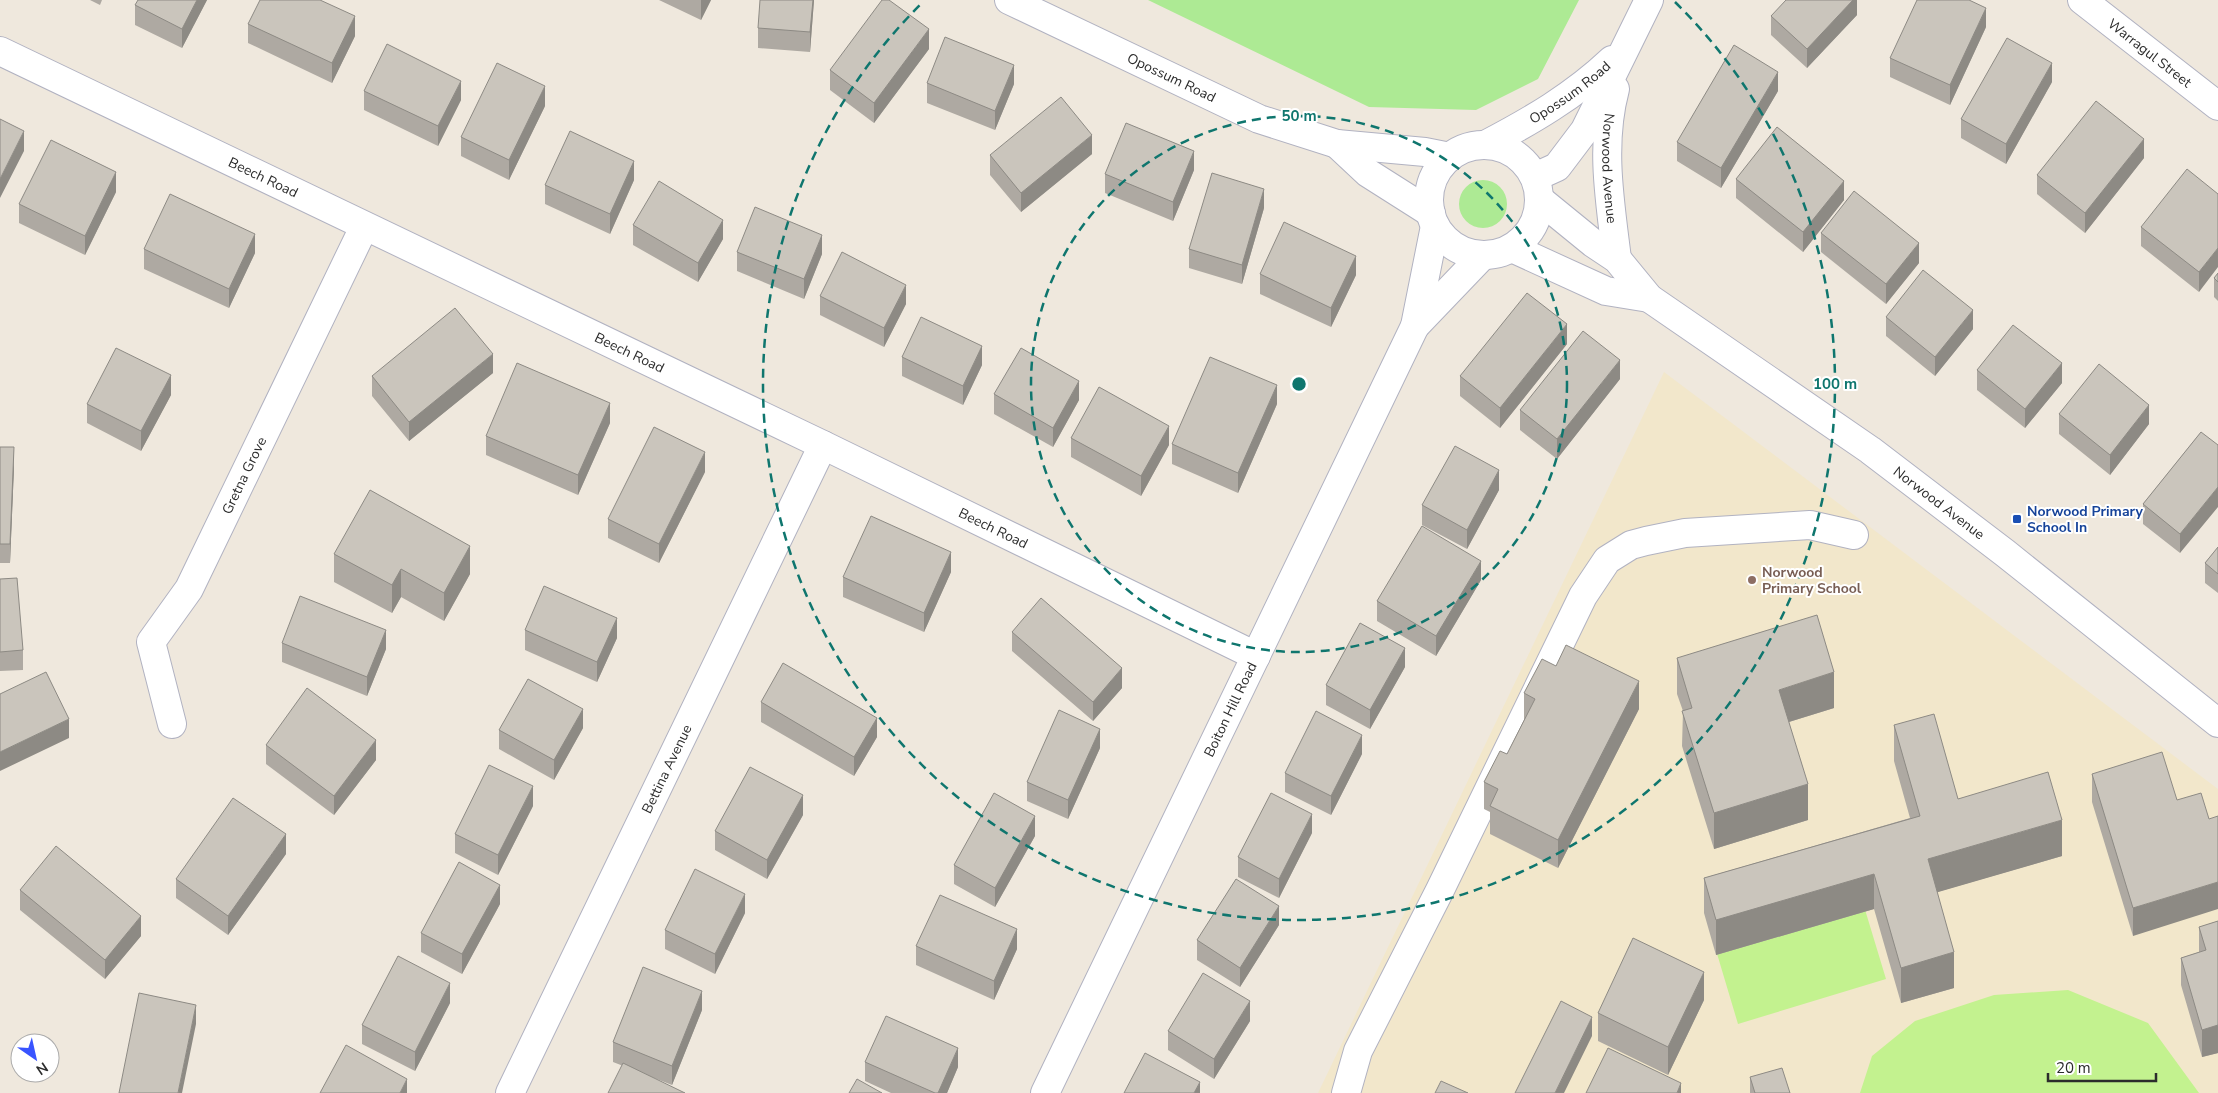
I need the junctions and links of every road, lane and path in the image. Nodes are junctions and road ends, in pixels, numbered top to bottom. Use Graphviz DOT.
graph roads {
  1 [pos="1009,0"];
  2 [pos="1649,0"];
  3 [pos="2082,0"];
  4 [pos="1625,49"];
  5 [pos="0,52"];
  6 [pos="2218,106"];
  7 [pos="1337,144"];
  8 [pos="1485,145"];
  9 [pos="1450,156"];
  10 [pos="1537,188"];
  11 [pos="1433,220"];
  12 [pos="364,227"];
  13 [pos="1512,248"];
  14 [pos="1483,255"];
  15 [pos="1617,259"];
  16 [pos="1649,298"];
  17 [pos="1415,326"];
  18 [pos="823,445"];
  19 [pos="1854,535"];
  20 [pos="1256,656"];
  21 [pos="2218,723"];
  22 [pos="172,724"];
  23 [pos="510,1093"];
  24 [pos="1045,1093"];
  25 [pos="1346,1093"];
  1 -- 7 [label="street, Opossum Road"];
  2 -- 4 [label="street, Opossum Road"];
  3 -- 6 [label="street, Warragul Street"];
  4 -- 8 [label="street, Opossum Road"];
  4 -- 10 [label="street, Opossum Road"];
  4 -- 15 [label="street, Norwood Avenue"];
  5 -- 12 [label="street, Beech Road"];
  7 -- 9 [label="street, Opossum Road"];
  7 -- 11 [label="street, Opossum Road"];
  8 -- 9 [label="street"];
  8 -- 10 [label="street"];
  9 -- 11 [label="street"];
  10 -- 13 [label="street"];
  10 -- 15 [label="street, Norwood Avenue"];
  11 -- 14 [label="street"];
  11 -- 17 [label="street, Boiton Hill Road"];
  12 -- 18 [label="street, Beech Road"];
  12 -- 22 [label="street, Gretna Grove"];
  13 -- 14 [label="street"];
  13 -- 16 [label="street, Norwood Avenue"];
  14 -- 17 [label="street, Boiton Hill Road"];
  15 -- 16 [label="street, Norwood Avenue"];
  16 -- 21 [label="street, Norwood Avenue"];
  17 -- 20 [label="street, Boiton Hill Road"];
  18 -- 20 [label="street, Beech Road"];
  18 -- 23 [label="street, Bettina Avenue"];
  19 -- 25 [label="street"];
  20 -- 24 [label="street, Boiton Hill Road"];
}
